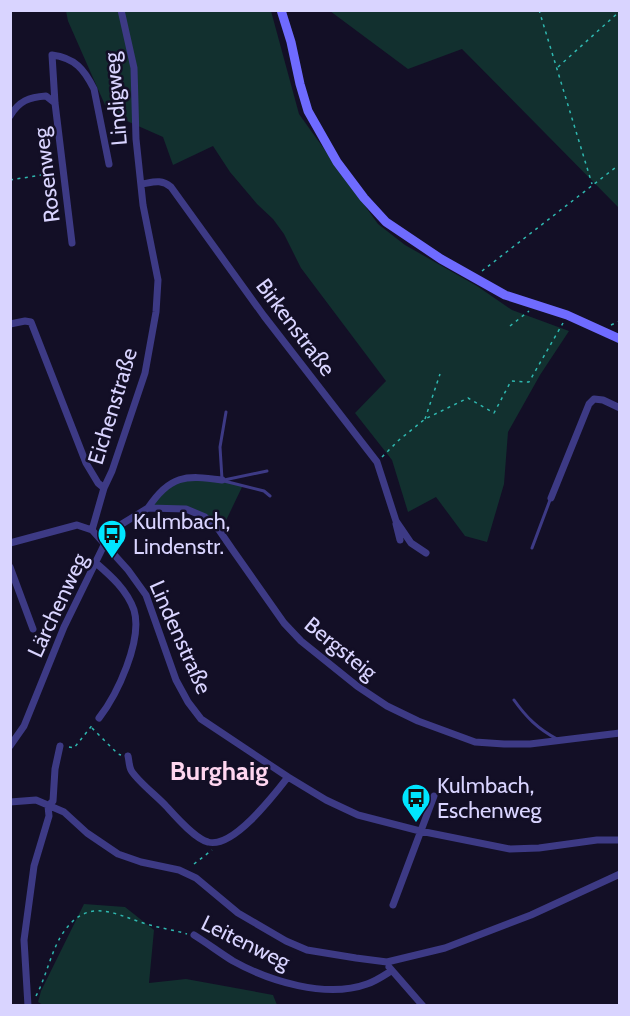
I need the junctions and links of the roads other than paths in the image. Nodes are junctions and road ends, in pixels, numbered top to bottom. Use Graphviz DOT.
graph roads {
  1 [pos="121,10"];
  2 [pos="281,10"];
  3 [pos="56,103"];
  4 [pos="10,116"];
  5 [pos="109,164"];
  6 [pos="142,184"];
  7 [pos="72,243"];
  8 [pos="10,324"];
  9 [pos="620,339"];
  10 [pos="620,408"];
  11 [pos="226,412"];
  12 [pos="267,471"];
  13 [pos="222,480"];
  14 [pos="104,488"];
  15 [pos="270,496"];
  16 [pos="551,498"];
  17 [pos="148,508"];
  18 [pos="396,521"];
  19 [pos="92,530"];
  20 [pos="400,540"];
  21 [pos="11,542"];
  22 [pos="105,543"];
  23 [pos="532,548"];
  24 [pos="426,553"];
  25 [pos="96,563"];
  26 [pos="10,567"];
  27 [pos="33,629"];
  28 [pos="514,700"];
  29 [pos="99,718"];
  30 [pos="620,733"];
  31 [pos="558,740"];
  32 [pos="10,746"];
  33 [pos="60,746"];
  34 [pos="128,756"];
  35 [pos="288,777"];
  36 [pos="434,796"];
  37 [pos="10,802"];
  38 [pos="48,806"];
  39 [pos="420,831"];
  40 [pos="620,840"];
  41 [pos="620,874"];
  42 [pos="393,904"];
  43 [pos="194,935"];
  44 [pos="387,962"];
  45 [pos="391,971"];
  46 [pos="28,1005"];
  47 [pos="423,1005"];
  1 -- 6 [label="street, Lindigweg"];
  2 -- 9 [label="street"];
  3 -- 4 [label="street, Rosenweg"];
  3 -- 5 [label="street, Rosenweg"];
  3 -- 7 [label="street, Rosenweg"];
  6 -- 14 [label="street, Eichenstraße"];
  6 -- 18 [label="street, Birkenstraße"];
  8 -- 14 [label="street"];
  10 -- 16 [label="street"];
  11 -- 13 [label="lane"];
  12 -- 13 [label="lane"];
  13 -- 15 [label="lane"];
  13 -- 17 [label="street"];
  14 -- 19 [label="street, Eichenstraße"];
  16 -- 23 [label="lane"];
  17 -- 22 [label="street"];
  17 -- 31 [label="street, Bergsteig"];
  18 -- 20 [label="street, Birkenstraße"];
  18 -- 24 [label="street, Birkenstraße"];
  19 -- 21 [label="street"];
  19 -- 22 [label="street, Lindenstraße"];
  22 -- 25 [label="street, Lärchenweg"];
  22 -- 35 [label="street, Lindenstraße"];
  25 -- 29 [label="street"];
  25 -- 32 [label="street, Lärchenweg"];
  26 -- 27 [label="street"];
  28 -- 31 [label="lane"];
  30 -- 31 [label="street, Bergsteig"];
  33 -- 38 [label="street"];
  34 -- 35 [label="street"];
  35 -- 39 [label="street, Lindenstraße"];
  36 -- 39 [label="street"];
  37 -- 38 [label="street"];
  38 -- 44 [label="street"];
  38 -- 46 [label="street"];
  39 -- 40 [label="street, Lindenstraße"];
  39 -- 42 [label="street"];
  41 -- 44 [label="street"];
  43 -- 45 [label="street, Leitenweg"];
  44 -- 45 [label="street"];
  45 -- 47 [label="street"];
}
